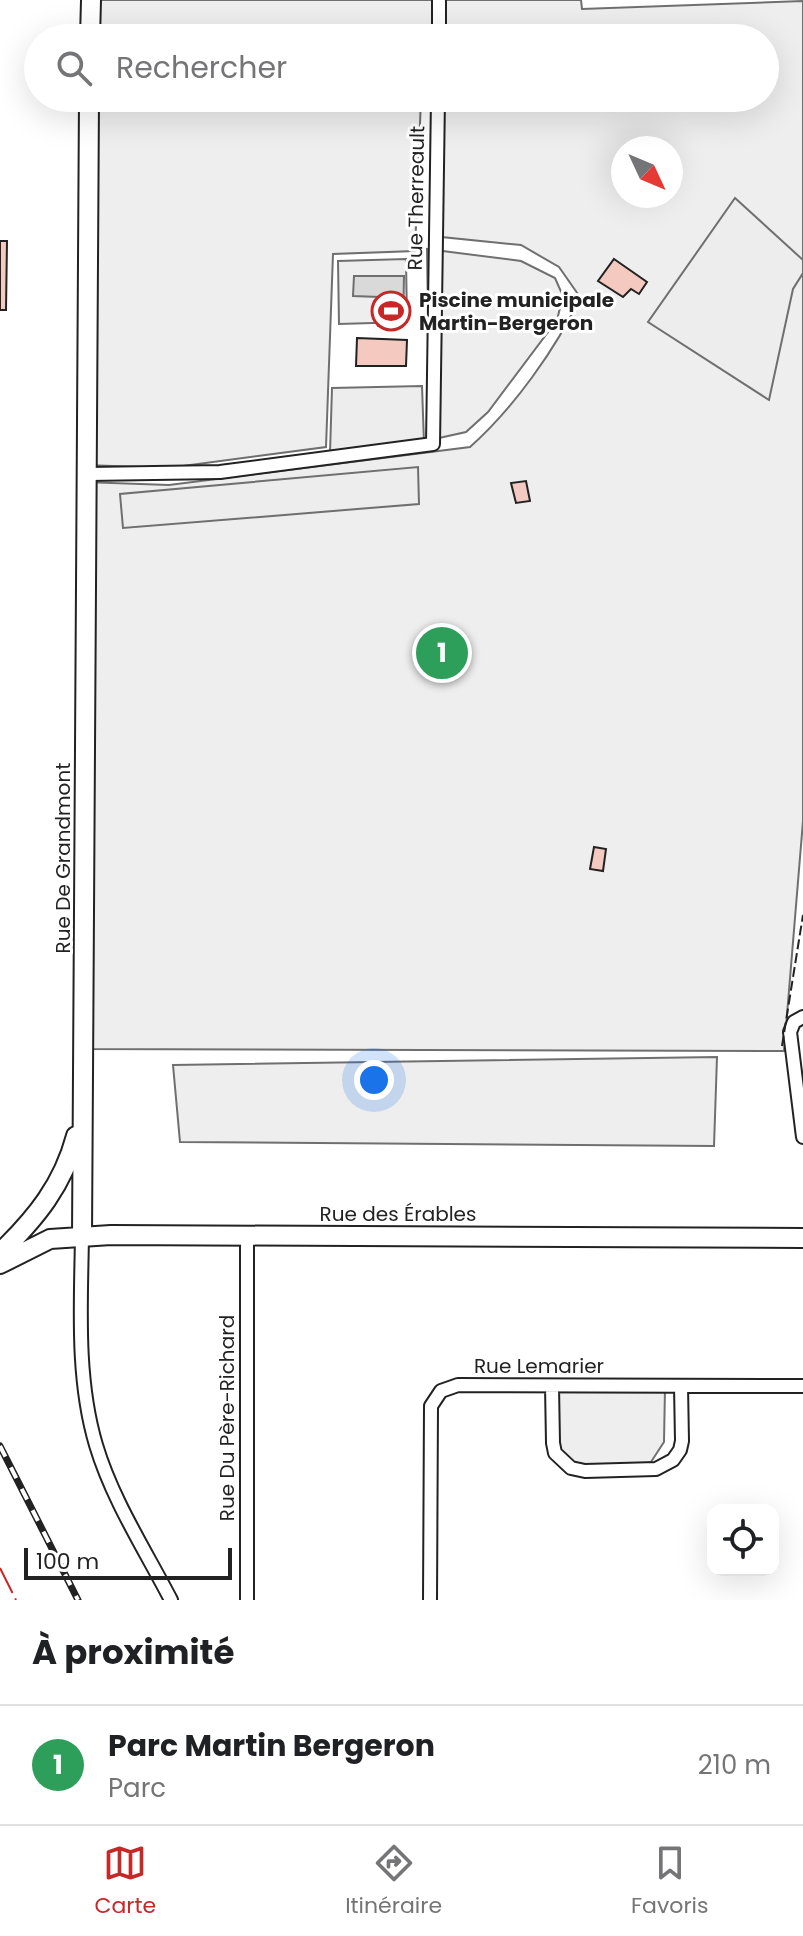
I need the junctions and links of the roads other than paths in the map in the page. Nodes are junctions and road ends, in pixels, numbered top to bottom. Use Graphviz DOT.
graph roads {
  1 [pos="91,0"];
  2 [pos="439,0"];
  3 [pos="90,24"];
  4 [pos="439,24"];
  5 [pos="89,112"];
  6 [pos="438,112"];
  7 [pos="88,474"];
  8 [pos="803,1017"];
  9 [pos="83,1110"];
  10 [pos="803,1137"];
  11 [pos="82,1236"];
  12 [pos="247,1236"];
  13 [pos="803,1238"];
  14 [pos="0,1253"];
  15 [pos="0,1264"];
  16 [pos="552,1386"];
  17 [pos="681,1386"];
  18 [pos="803,1386"];
  19 [pos="171,1600"];
  20 [pos="247,1600"];
  21 [pos="430,1600"];
  1 -- 3 [label="street"];
  2 -- 4 [label="street"];
  5 -- 7 [label="street, Rue De Grandmont"];
  6 -- 7 [label="street, Rue Therreault"];
  7 -- 9 [label="street, Rue De Grandmont"];
  8 -- 10 [label="street"];
  9 -- 11 [label="street, Rue De Grandmont"];
  9 -- 14 [label="street"];
  11 -- 12 [label="street, Rue des Érables"];
  11 -- 15 [label="street, Rue des Érables"];
  11 -- 19 [label="street, Rue De Grandmont"];
  12 -- 13 [label="street, Rue des Érables"];
  12 -- 20 [label="street, Rue Du Père-Richard"];
  16 -- 17 [label="street, Rue Lemarier"];
  16 -- 17 [label="street"];
  16 -- 21 [label="street, Rue Lemarier"];
  17 -- 18 [label="street, Rue Lemarier"];
}
